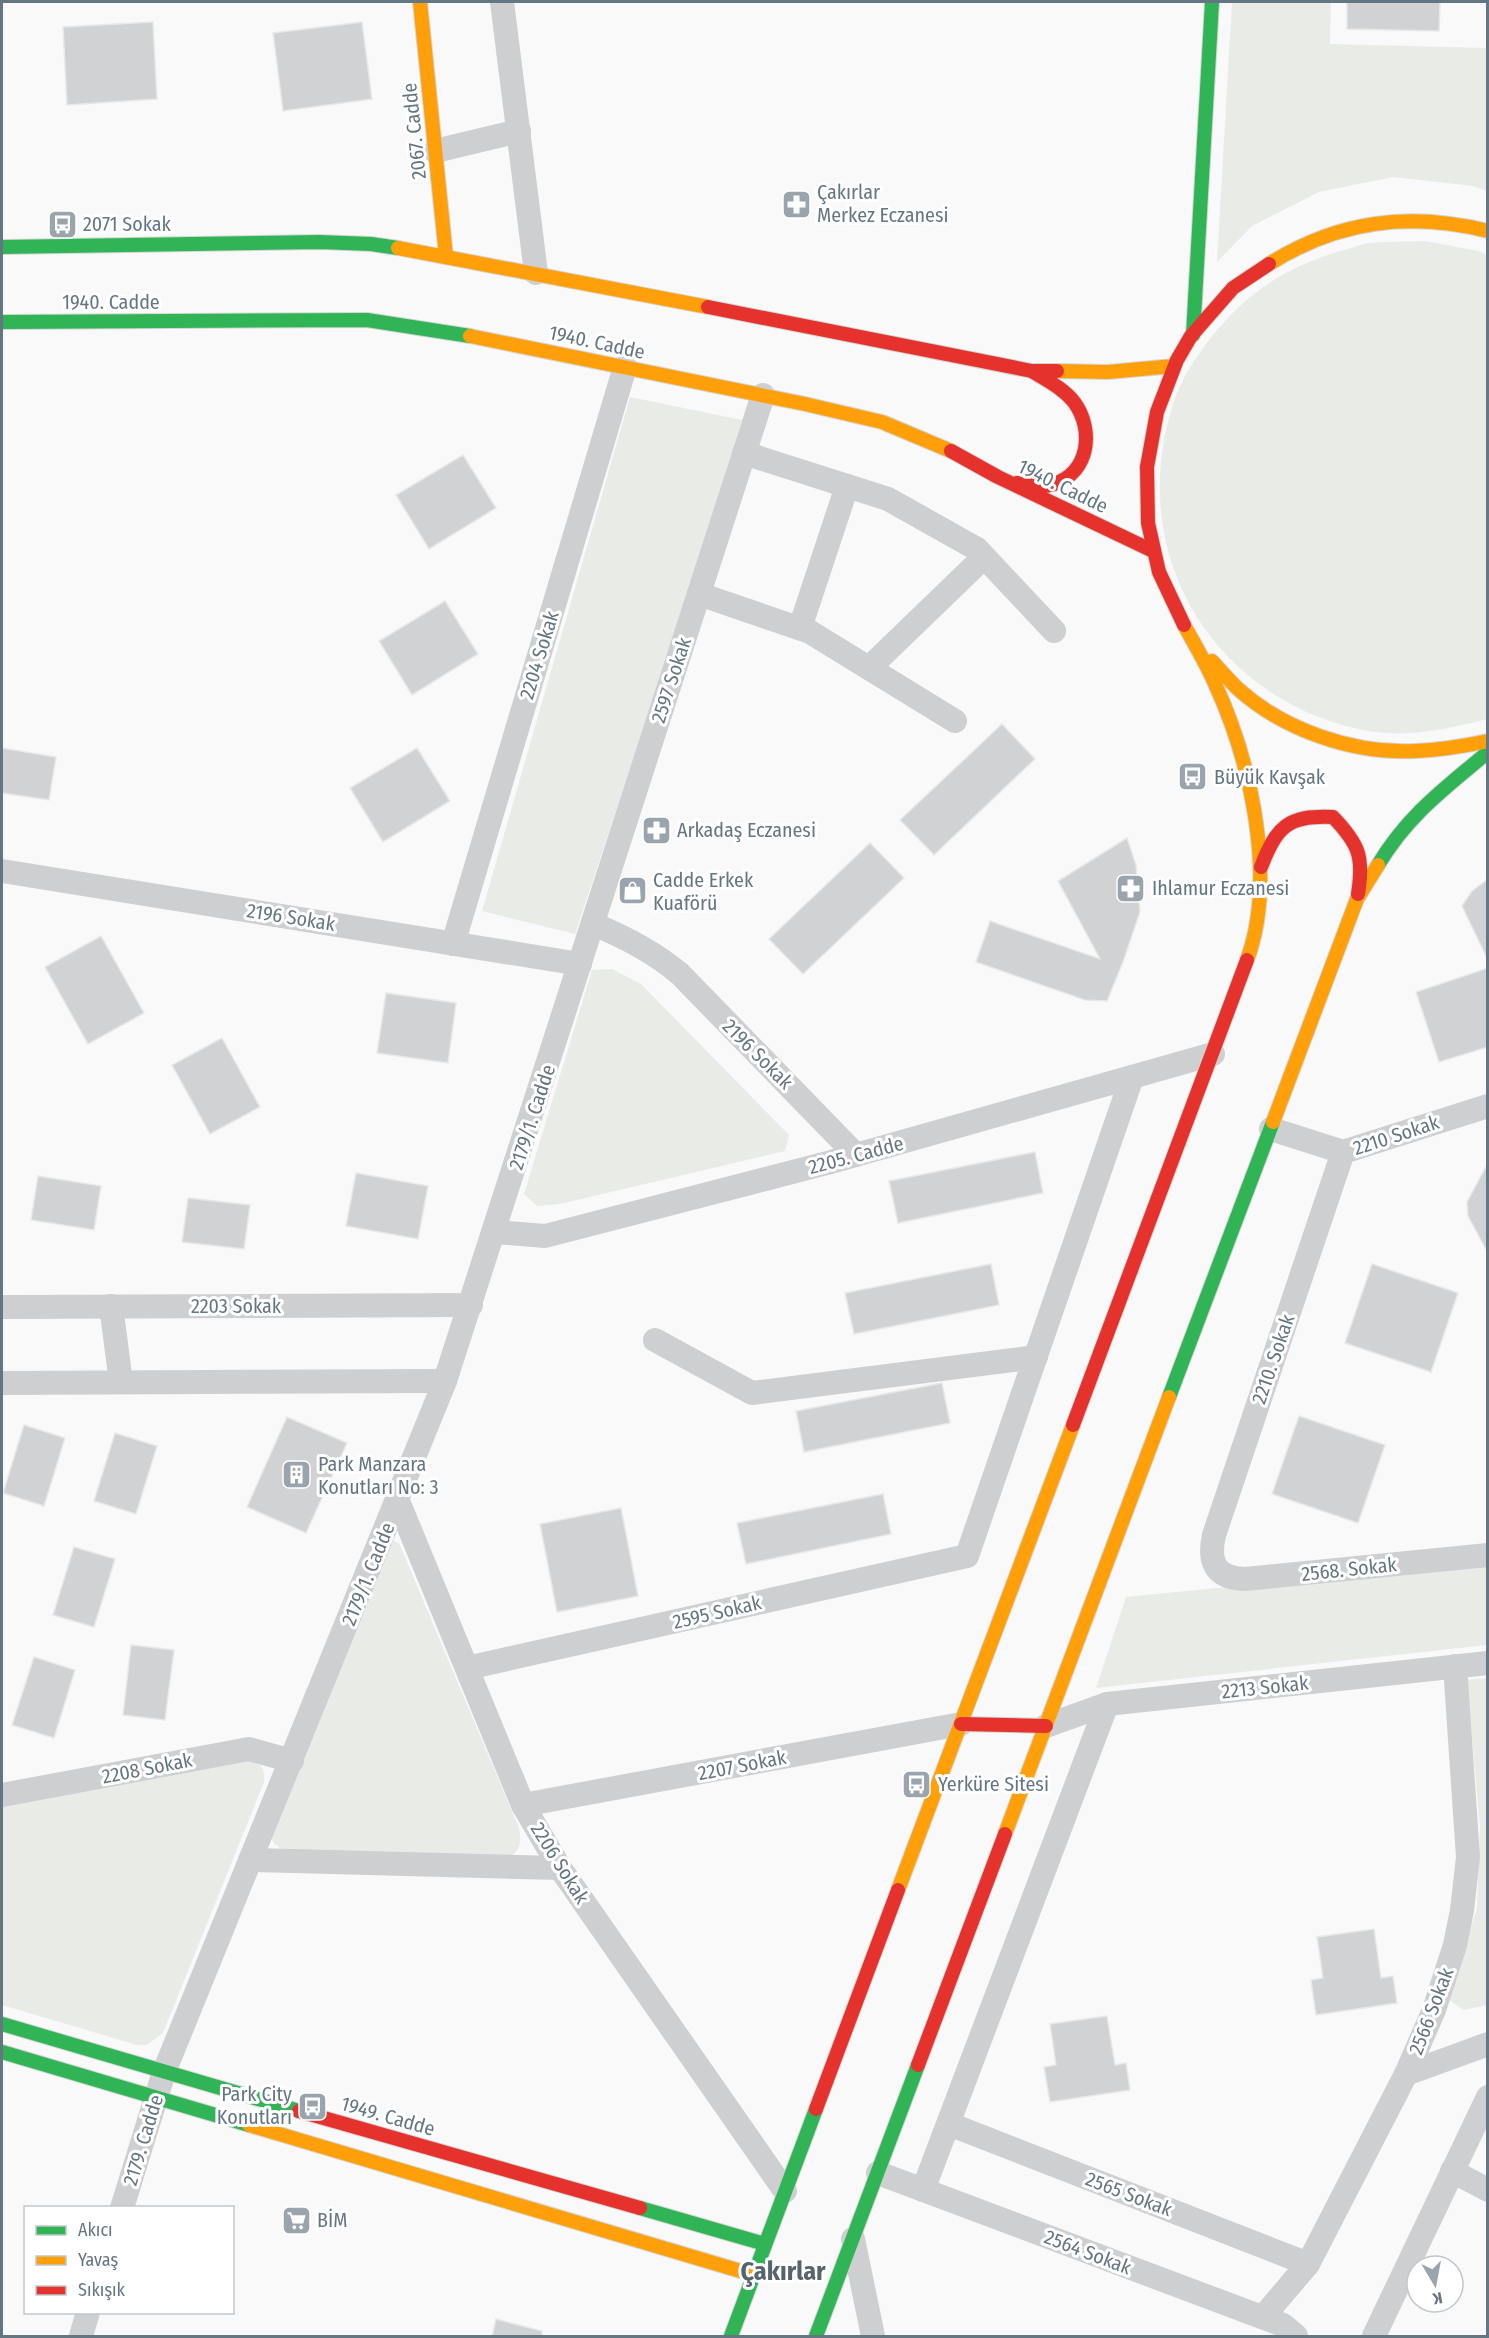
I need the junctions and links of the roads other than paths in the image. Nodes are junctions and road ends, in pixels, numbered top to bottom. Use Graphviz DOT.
graph roads {
  1 [pos="420,2"];
  2 [pos="502,2"];
  3 [pos="1212,2"];
  4 [pos="519,131"];
  5 [pos="435,151"];
  6 [pos="1488,231"];
  7 [pos="2,247"];
  8 [pos="446,256"];
  9 [pos="537,273"];
  10 [pos="2,322"];
  11 [pos="1192,334"];
  12 [pos="1173,366"];
  13 [pos="625,368"];
  14 [pos="1032,371"];
  15 [pos="763,395"];
  16 [pos="744,453"];
  17 [pos="998,477"];
  18 [pos="847,486"];
  19 [pos="1154,551"];
  20 [pos="984,557"];
  21 [pos="699,594"];
  22 [pos="800,628"];
  23 [pos="1054,631"];
  24 [pos="1192,636"];
  25 [pos="870,668"];
  26 [pos="955,722"];
  27 [pos="1488,741"];
  28 [pos="1488,753"];
  29 [pos="1262,867"];
  30 [pos="2,871"];
  31 [pos="1357,899"];
  32 [pos="593,924"];
  33 [pos="453,944"];
  34 [pos="580,964"];
  35 [pos="1214,1054"];
  36 [pos="1132,1077"];
  37 [pos="1488,1106"];
  38 [pos="1271,1129"];
  39 [pos="1343,1152"];
  40 [pos="856,1155"];
  41 [pos="495,1232"];
  42 [pos="471,1305"];
  43 [pos="2,1306"];
  44 [pos="111,1306"];
  45 [pos="655,1340"];
  46 [pos="1036,1357"];
  47 [pos="445,1381"];
  48 [pos="121,1382"];
  49 [pos="2,1383"];
  50 [pos="398,1501"];
  51 [pos="1488,1554"];
  52 [pos="1215,1567"];
  53 [pos="1488,1663"];
  54 [pos="1455,1666"];
  55 [pos="467,1668"];
  56 [pos="1107,1704"];
  57 [pos="961,1724"];
  58 [pos="1046,1726"];
  59 [pos="292,1761"];
  60 [pos="2,1795"];
  61 [pos="524,1805"];
  62 [pos="250,1860"];
  63 [pos="560,1868"];
  64 [pos="2,2024"];
  65 [pos="1488,2044"];
  66 [pos="2,2052"];
  67 [pos="164,2072"];
  68 [pos="1406,2074"];
  69 [pos="156,2097"];
  70 [pos="1488,2097"];
  71 [pos="949,2124"];
  72 [pos="1452,2171"];
  73 [pos="878,2173"];
  74 [pos="923,2190"];
  75 [pos="1488,2190"];
  76 [pos="785,2191"];
  77 [pos="123,2206"];
  78 [pos="853,2239"];
  79 [pos="765,2244"];
  80 [pos="1308,2264"];
  81 [pos="754,2275"];
  82 [pos="88,2314"];
  83 [pos="1263,2317"];
  84 [pos="81,2337"];
  85 [pos="730,2337"];
  86 [pos="816,2337"];
  87 [pos="873,2337"];
  88 [pos="1296,2337"];
  89 [pos="1374,2337"];
  1 -- 5 [label="main road, 2067. Cadde"];
  2 -- 4 [label="street"];
  3 -- 11 [label="main road"];
  4 -- 5 [label="street"];
  4 -- 9 [label="street"];
  5 -- 8 [label="main road, 2067. Cadde"];
  6 -- 11 [label="main road"];
  7 -- 8 [label="main road"];
  8 -- 9 [label="main road"];
  9 -- 14 [label="main road"];
  10 -- 13 [label="main road, 1940. Cadde"];
  11 -- 12 [label="main road"];
  12 -- 14 [label="main road"];
  12 -- 19 [label="main road"];
  13 -- 15 [label="main road, 1940. Cadde"];
  13 -- 33 [label="street, 2204 Sokak"];
  14 -- 17 [label="main road"];
  15 -- 16 [label="street, 2597 Sokak"];
  15 -- 17 [label="main road, 1940. Cadde"];
  16 -- 18 [label="street"];
  16 -- 21 [label="street, 2597 Sokak"];
  17 -- 19 [label="main road, 1940. Cadde"];
  18 -- 20 [label="street"];
  18 -- 22 [label="street"];
  19 -- 24 [label="main road"];
  20 -- 23 [label="street"];
  20 -- 25 [label="street"];
  21 -- 22 [label="street"];
  21 -- 32 [label="street, 2597 Sokak"];
  22 -- 25 [label="street"];
  24 -- 27 [label="main road"];
  24 -- 29 [label="main road"];
  25 -- 26 [label="street"];
  28 -- 31 [label="main road"];
  29 -- 31 [label="main road"];
  29 -- 35 [label="main road"];
  30 -- 33 [label="street, 2196 Sokak"];
  31 -- 38 [label="main road"];
  32 -- 34 [label="street, 2597 Sokak"];
  32 -- 40 [label="street, 2196 Sokak"];
  33 -- 34 [label="street, 2196 Sokak"];
  34 -- 41 [label="street, 2179/1. Cadde"];
  35 -- 36 [label="street, 2205. Cadde"];
  35 -- 57 [label="main road"];
  36 -- 40 [label="street, 2205. Cadde"];
  36 -- 46 [label="street"];
  37 -- 39 [label="street, 2210 Sokak"];
  38 -- 39 [label="street, 2210 Sokak"];
  38 -- 58 [label="main road"];
  39 -- 52 [label="street, 2210. Sokak"];
  40 -- 41 [label="street, 2205. Cadde"];
  41 -- 42 [label="street, 2179/1. Cadde"];
  42 -- 44 [label="street, 2203 Sokak"];
  42 -- 47 [label="street, 2179/1. Cadde"];
  43 -- 44 [label="street, 2203 Sokak"];
  44 -- 48 [label="street"];
  45 -- 46 [label="street"];
  46 -- 55 [label="street, 2595 Sokak"];
  47 -- 48 [label="street"];
  47 -- 50 [label="street, 2179/1. Cadde"];
  48 -- 49 [label="street"];
  50 -- 55 [label="street, 2206 Sokak"];
  50 -- 59 [label="street, 2179/1. Cadde"];
  51 -- 52 [label="street, 2568. Sokak"];
  53 -- 54 [label="street, 2213 Sokak"];
  54 -- 56 [label="street, 2213 Sokak"];
  54 -- 68 [label="street, 2566 Sokak"];
  55 -- 61 [label="street, 2206 Sokak"];
  56 -- 58 [label="street, 2213 Sokak"];
  56 -- 71 [label="street"];
  57 -- 58 [label="main road"];
  57 -- 61 [label="street, 2207 Sokak"];
  57 -- 76 [label="main road"];
  58 -- 73 [label="main road"];
  59 -- 60 [label="street, 2208 Sokak"];
  59 -- 62 [label="street, 2179/1. Cadde"];
  61 -- 63 [label="street, 2206 Sokak"];
  62 -- 63 [label="street"];
  62 -- 67 [label="street, 2179/1. Cadde"];
  63 -- 76 [label="street, 2206 Sokak"];
  64 -- 67 [label="main road, 1949. Cadde"];
  65 -- 68 [label="street"];
  66 -- 69 [label="main road"];
  67 -- 69 [label="street, 2179. Cadde"];
  67 -- 79 [label="main road, 1949. Cadde"];
  68 -- 80 [label="street, 2566 Sokak"];
  69 -- 77 [label="street, 2179. Cadde"];
  69 -- 81 [label="main road"];
  70 -- 72 [label="street"];
  71 -- 74 [label="street"];
  71 -- 80 [label="street, 2565 Sokak"];
  72 -- 75 [label="street"];
  72 -- 89 [label="street"];
  73 -- 74 [label="street, 2564 Sokak"];
  73 -- 78 [label="main road"];
  74 -- 83 [label="street, 2564 Sokak"];
  76 -- 79 [label="main road"];
  78 -- 86 [label="main road"];
  78 -- 87 [label="street"];
  79 -- 81 [label="main road"];
  80 -- 83 [label="street, 2566 Sokak"];
  81 -- 85 [label="main road"];
  82 -- 84 [label="street"];
  83 -- 88 [label="street, 2564 Sokak"];
}
